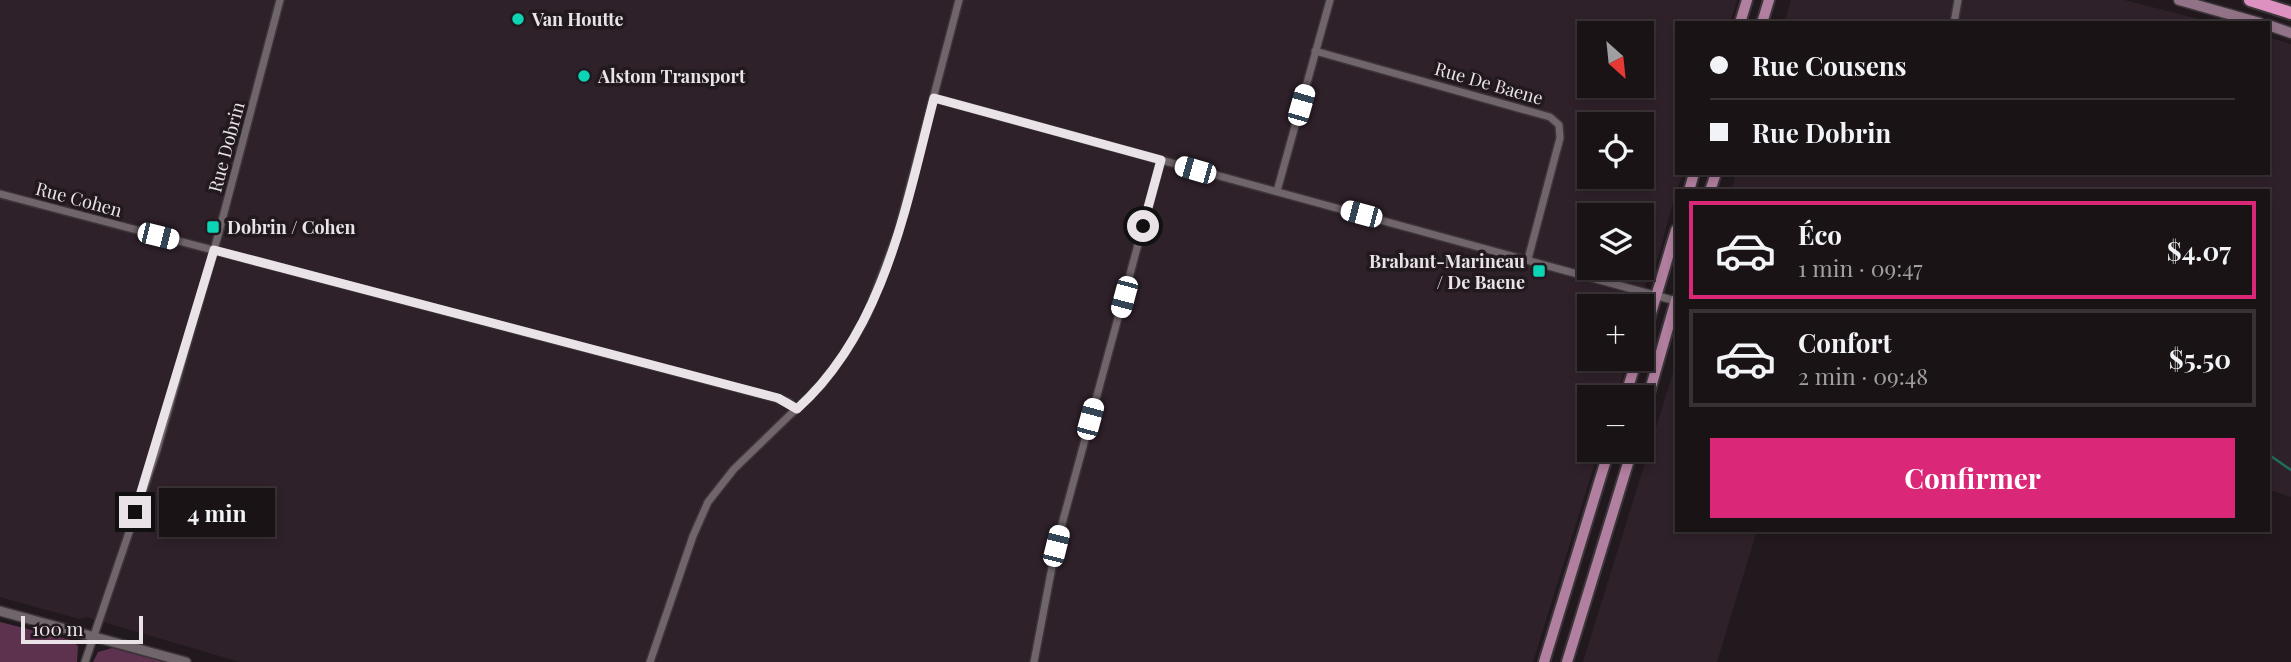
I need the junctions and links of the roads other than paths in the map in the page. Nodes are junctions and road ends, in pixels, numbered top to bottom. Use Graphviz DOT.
graph roads {
  1 [pos="280,0"];
  2 [pos="959,0"];
  3 [pos="1330,0"];
  4 [pos="1747,0"];
  5 [pos="1769,0"];
  6 [pos="1960,0"];
  7 [pos="2179,0"];
  8 [pos="2250,0"];
  9 [pos="2291,13"];
  10 [pos="1955,20"];
  11 [pos="1741,21"];
  12 [pos="1763,21"];
  13 [pos="2253,21"];
  14 [pos="2270,26"];
  15 [pos="2291,33"];
  16 [pos="1315,51"];
  17 [pos="934,98"];
  18 [pos="1161,160"];
  19 [pos="1277,191"];
  20 [pos="0,194"];
  21 [pos="1675,233"];
  22 [pos="214,250"];
  23 [pos="1528,259"];
  24 [pos="1657,295"];
  25 [pos="1675,301"];
  26 [pos="1675,304"];
  27 [pos="1654,305"];
  28 [pos="1652,385"];
  29 [pos="797,409"];
  30 [pos="1605,462"];
  31 [pos="1628,462"];
  32 [pos="0,611"];
  33 [pos="92,637"];
  34 [pos="85,662"];
  35 [pos="186,662"];
  36 [pos="650,662"];
  37 [pos="1034,662"];
  38 [pos="1544,662"];
  39 [pos="1567,662"];
  1 -- 22 [label="street, Rue Dobrin"];
  2 -- 17 [label="street"];
  3 -- 16 [label="street"];
  4 -- 11 [label="main road"];
  5 -- 12 [label="main road"];
  6 -- 10 [label="street"];
  7 -- 13 [label="main road"];
  8 -- 9 [label="highway"];
  14 -- 15 [label="main road"];
  16 -- 19 [label="street"];
  16 -- 23 [label="street, Rue De Baene"];
  17 -- 18 [label="street"];
  17 -- 29 [label="street"];
  18 -- 19 [label="street"];
  18 -- 37 [label="street"];
  19 -- 23 [label="street"];
  20 -- 22 [label="street, Rue Cohen"];
  21 -- 24 [label="main road"];
  22 -- 29 [label="street, Rue Cohen"];
  22 -- 33 [label="street, Rue Dobrin"];
  23 -- 24 [label="street"];
  24 -- 25 [label="street"];
  24 -- 27 [label="main road"];
  26 -- 28 [label="main road"];
  29 -- 36 [label="street"];
  30 -- 38 [label="main road"];
  31 -- 39 [label="main road"];
  32 -- 33 [label="street"];
  33 -- 34 [label="street, Rue Dobrin"];
  33 -- 35 [label="street"];
}
